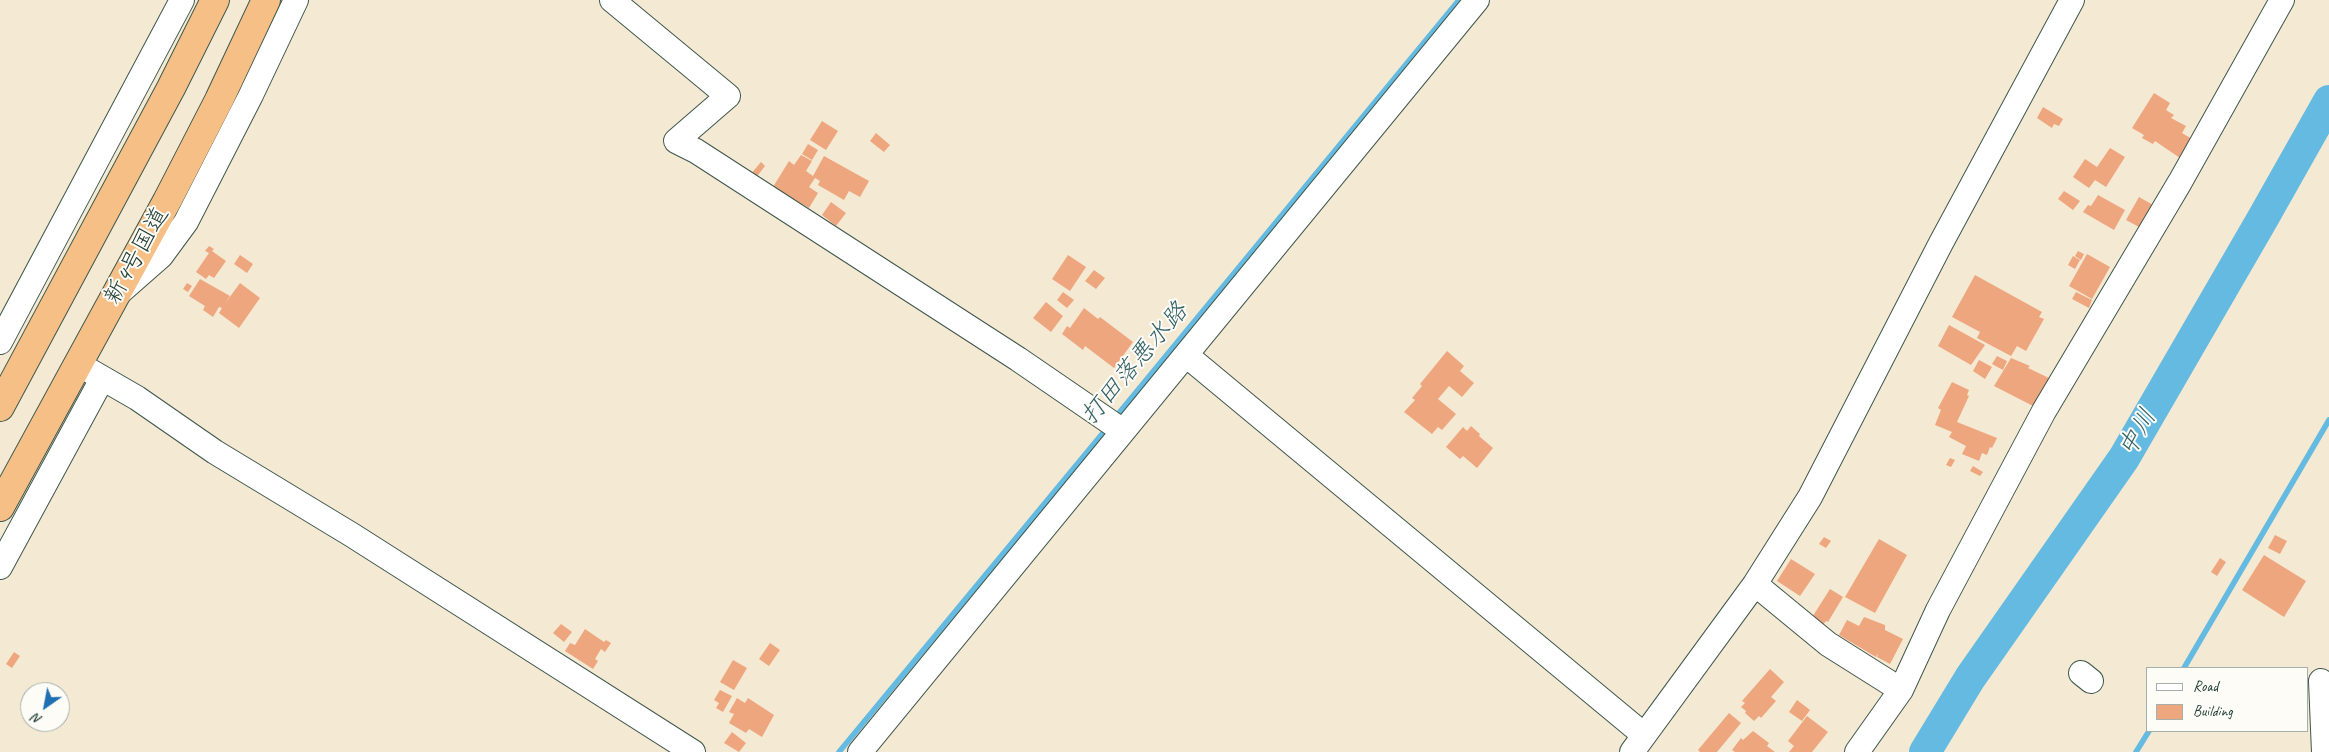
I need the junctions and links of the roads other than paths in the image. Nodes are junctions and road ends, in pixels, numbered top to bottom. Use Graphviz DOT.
graph roads {
  1 [pos="182,0"];
  2 [pos="215,0"];
  3 [pos="266,0"];
  4 [pos="296,0"];
  5 [pos="612,0"];
  6 [pos="1477,0"];
  7 [pos="2072,0"];
  8 [pos="2282,0"];
  9 [pos="113,298"];
  10 [pos="6,317"];
  11 [pos="38,337"];
  12 [pos="0,342"];
  13 [pos="1186,355"];
  14 [pos="78,364"];
  15 [pos="102,379"];
  16 [pos="0,407"];
  17 [pos="1123,431"];
  18 [pos="0,507"];
  19 [pos="0,567"];
  20 [pos="1755,584"];
  21 [pos="2321,681"];
  22 [pos="1902,690"];
  23 [pos="1638,744"];
  24 [pos="693,752"];
  25 [pos="860,752"];
  26 [pos="1857,752"];
  27 [pos="2324,752"];
  1 -- 10 [label="street"];
  2 -- 11 [label="highway, 新4号国道"];
  3 -- 9 [label="highway, 新4号国道"];
  4 -- 9 [label="street"];
  5 -- 17 [label="street"];
  6 -- 13 [label="street"];
  7 -- 20 [label="street"];
  8 -- 22 [label="street"];
  9 -- 14 [label="highway, 新4号国道"];
  10 -- 11 [label="street"];
  10 -- 12 [label="street"];
  11 -- 16 [label="highway, 新4号国道"];
  13 -- 17 [label="street"];
  13 -- 23 [label="street"];
  14 -- 15 [label="street"];
  14 -- 18 [label="highway, 新4号国道"];
  15 -- 19 [label="street"];
  15 -- 24 [label="street"];
  17 -- 25 [label="street"];
  20 -- 22 [label="street"];
  20 -- 23 [label="street"];
  21 -- 27 [label="street"];
  22 -- 26 [label="street"];
}
